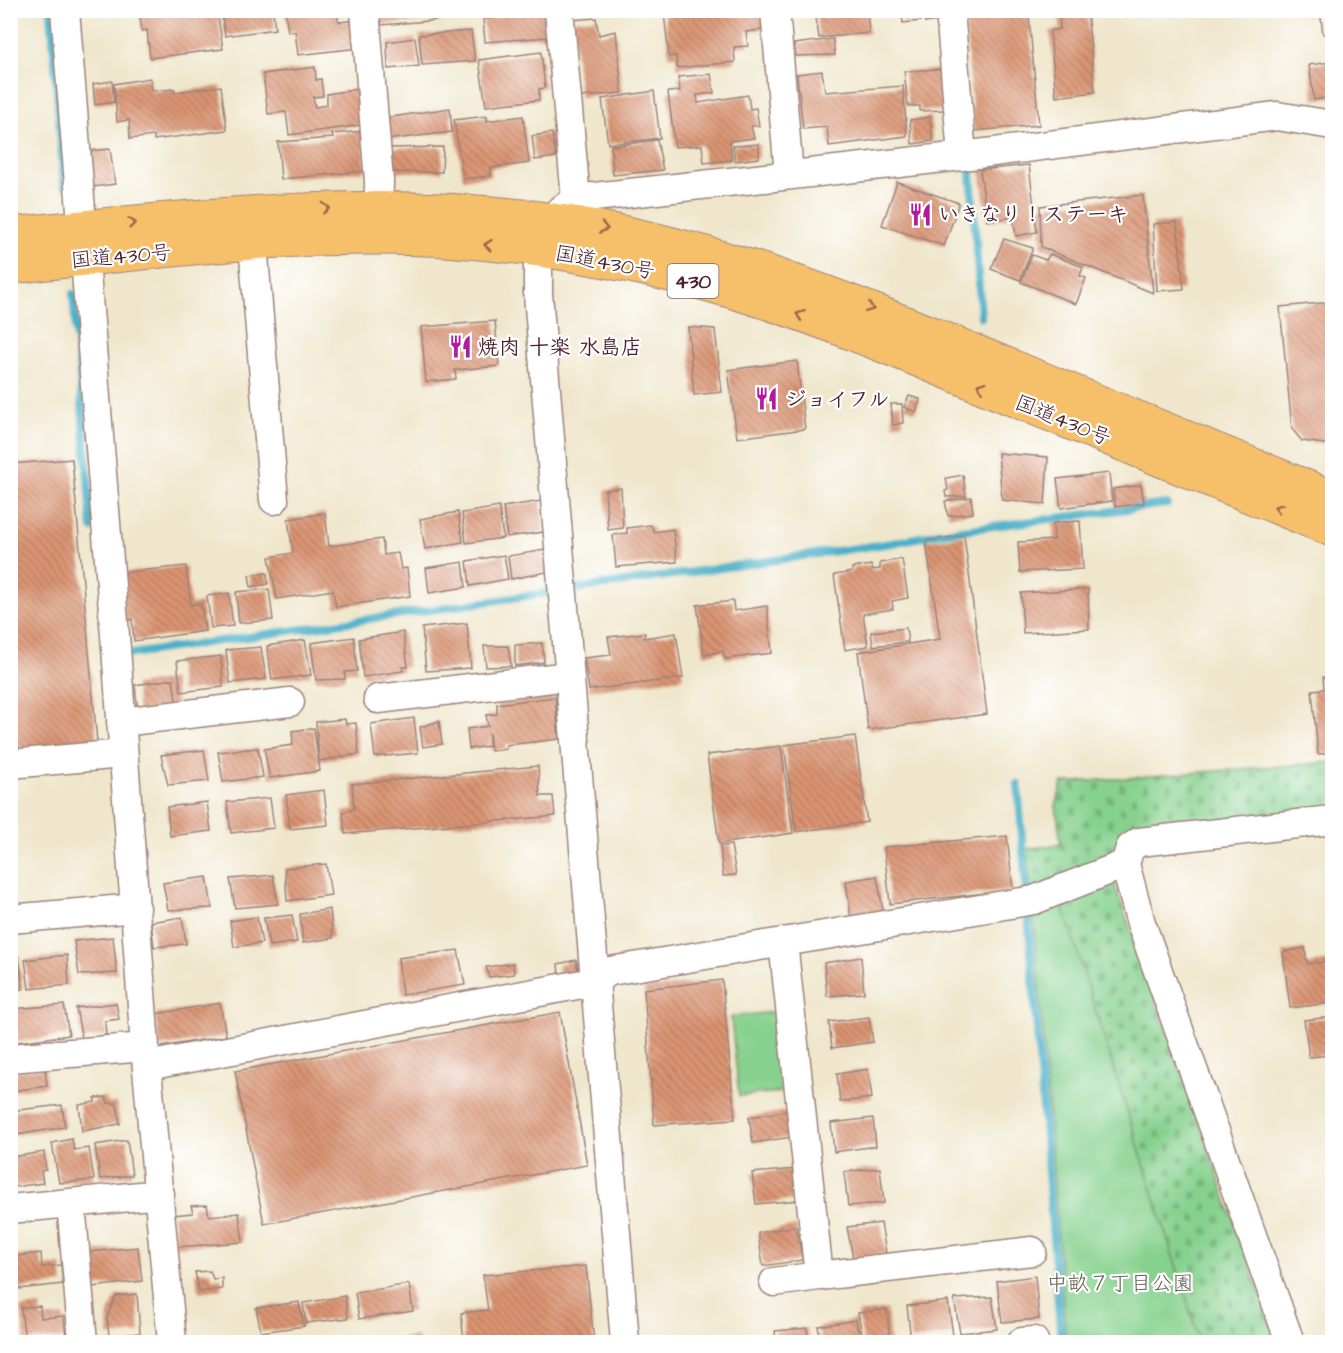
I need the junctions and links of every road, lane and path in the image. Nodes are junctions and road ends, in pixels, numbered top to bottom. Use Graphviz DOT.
graph roads {
  1 [pos="65,10"];
  2 [pos="365,10"];
  3 [pos="559,10"];
  4 [pos="775,10"];
  5 [pos="950,10"];
  6 [pos="1332,125"];
  7 [pos="967,155"];
  8 [pos="789,175"];
  9 [pos="576,199"];
  10 [pos="549,219"];
  11 [pos="379,222"];
  12 [pos="84,227"];
  13 [pos="10,234"];
  14 [pos="253,244"];
  15 [pos="538,250"];
  16 [pos="86,260"];
  17 [pos="10,267"];
  18 [pos="1332,497"];
  19 [pos="274,500"];
  20 [pos="1332,530"];
  21 [pos="568,676"];
  22 [pos="378,699"];
  23 [pos="290,702"];
  24 [pos="121,722"];
  25 [pos="114,755"];
  26 [pos="10,764"];
  27 [pos="1332,820"];
  28 [pos="1125,864"];
  29 [pos="136,908"];
  30 [pos="10,919"];
  31 [pos="783,942"];
  32 [pos="593,982"];
  33 [pos="146,1057"];
  34 [pos="10,1059"];
  35 [pos="160,1194"];
  36 [pos="71,1203"];
  37 [pos="10,1209"];
  38 [pos="1032,1251"];
  39 [pos="819,1276"];
  40 [pos="774,1282"];
  41 [pos="83,1342"];
  42 [pos="172,1342"];
  43 [pos="624,1342"];
  44 [pos="1290,1342"];
  1 -- 12 [label="street"];
  2 -- 11 [label="street"];
  3 -- 9 [label="street"];
  4 -- 8 [label="street"];
  5 -- 7 [label="street"];
  6 -- 7 [label="street"];
  7 -- 8 [label="street"];
  8 -- 9 [label="street"];
  9 -- 10 [label="street"];
  10 -- 11 [label="highway, 国道430号 / 430"];
  10 -- 15 [label="street"];
  10 -- 18 [label="highway, 国道430号 / 430, one-way"];
  12 -- 11 [label="highway, 国道430号 / 430, one-way"];
  11 -- 14 [label="highway, 国道430号 / 430"];
  15 -- 11 [label="highway, 国道430号 / 430, one-way"];
  12 -- 13 [label="highway, 国道430号 / 430"];
  12 -- 16 [label="street"];
  14 -- 16 [label="highway, 国道430号 / 430"];
  14 -- 19 [label="street"];
  20 -- 15 [label="highway, 国道430号 / 430, one-way"];
  15 -- 21 [label="street"];
  16 -- 17 [label="highway, 国道430号 / 430"];
  16 -- 24 [label="street"];
  21 -- 22 [label="street"];
  21 -- 32 [label="street"];
  23 -- 24 [label="street"];
  24 -- 25 [label="street"];
  25 -- 26 [label="street"];
  25 -- 29 [label="street"];
  27 -- 28 [label="street"];
  28 -- 31 [label="street"];
  28 -- 44 [label="street"];
  29 -- 30 [label="street"];
  29 -- 33 [label="street"];
  31 -- 32 [label="street"];
  31 -- 39 [label="street"];
  32 -- 33 [label="street"];
  32 -- 43 [label="street"];
  33 -- 34 [label="street"];
  33 -- 35 [label="street"];
  35 -- 36 [label="street"];
  35 -- 42 [label="street"];
  36 -- 37 [label="street"];
  36 -- 41 [label="street"];
  38 -- 39 [label="street"];
  39 -- 40 [label="street"];
}
